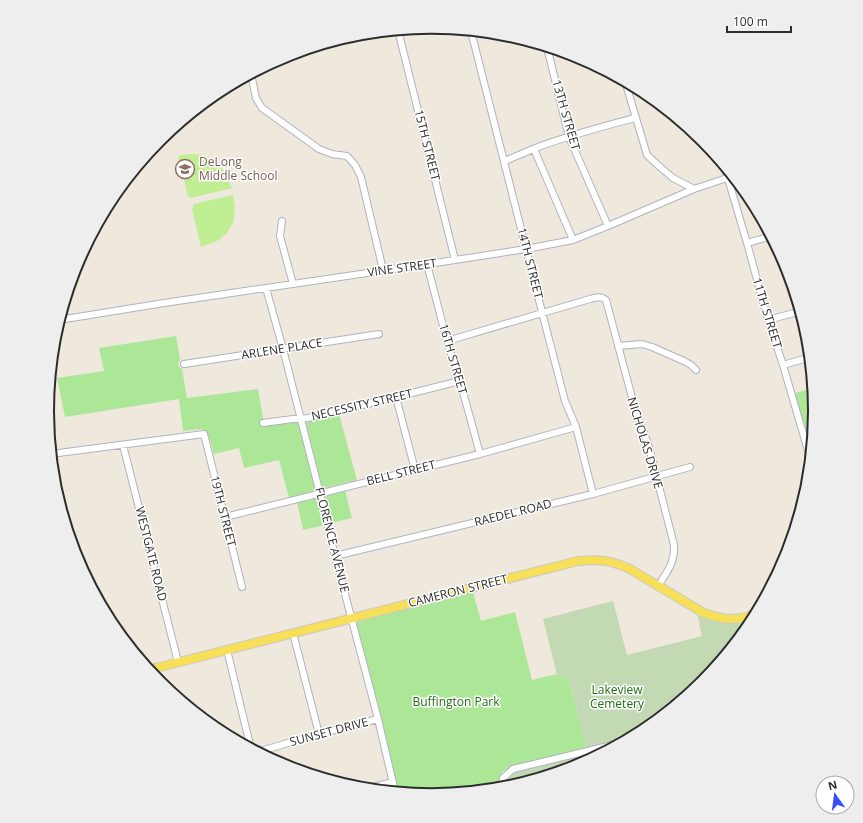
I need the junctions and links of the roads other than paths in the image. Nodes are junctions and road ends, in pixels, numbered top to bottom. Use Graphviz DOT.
graph roads {
  1 [pos="399,36"];
  2 [pos="473,36"];
  3 [pos="548,53"];
  4 [pos="252,80"];
  5 [pos="627,90"];
  6 [pos="635,118"];
  7 [pos="569,137"];
  8 [pos="534,148"];
  9 [pos="505,161"];
  10 [pos="727,177"];
  11 [pos="732,183"];
  12 [pos="694,189"];
  13 [pos="282,221"];
  14 [pos="608,226"];
  15 [pos="766,238"];
  16 [pos="573,240"];
  17 [pos="747,243"];
  18 [pos="526,249"];
  19 [pos="455,260"];
  20 [pos="427,264"];
  21 [pos="383,270"];
  22 [pos="293,284"];
  23 [pos="266,288"];
  24 [pos="542,312"];
  25 [pos="796,312"];
  26 [pos="66,319"];
  27 [pos="768,320"];
  28 [pos="379,334"];
  29 [pos="447,341"];
  30 [pos="618,346"];
  31 [pos="283,349"];
  32 [pos="805,359"];
  33 [pos="184,364"];
  34 [pos="783,365"];
  35 [pos="696,370"];
  36 [pos="460,381"];
  37 [pos="396,397"];
  38 [pos="300,418"];
  39 [pos="263,423"];
  40 [pos="576,427"];
  41 [pos="123,445"];
  42 [pos="807,448"];
  43 [pos="56,453"];
  44 [pos="480,454"];
  45 [pos="690,467"];
  46 [pos="415,470"];
  47 [pos="656,476"];
  48 [pos="320,494"];
  49 [pos="593,494"];
  50 [pos="225,517"];
  51 [pos="335,556"];
  52 [pos="658,586"];
  53 [pos="242,587"];
  54 [pos="748,616"];
  55 [pos="352,618"];
  56 [pos="293,633"];
  57 [pos="228,650"];
  58 [pos="178,662"];
  59 [pos="156,668"];
  60 [pos="378,719"];
  61 [pos="319,734"];
  62 [pos="249,741"];
  63 [pos="603,747"];
  64 [pos="265,750"];
  65 [pos="393,782"];
  66 [pos="502,782"];
  67 [pos="379,786"];
  68 [pos="394,787"];
  1 -- 19 [label="street, 15TH STREET"];
  2 -- 9 [label="street, 14TH STREET"];
  3 -- 7 [label="street, 13TH STREET"];
  4 -- 21 [label="street"];
  5 -- 6 [label="street"];
  6 -- 7 [label="street"];
  6 -- 12 [label="street"];
  7 -- 8 [label="street"];
  7 -- 14 [label="street, 13TH STREET"];
  8 -- 9 [label="street"];
  8 -- 16 [label="street"];
  9 -- 18 [label="street, 14TH STREET"];
  10 -- 12 [label="street, VINE STREET"];
  11 -- 17 [label="street, 11TH STREET"];
  12 -- 14 [label="street, VINE STREET"];
  13 -- 22 [label="street"];
  14 -- 16 [label="street, VINE STREET"];
  15 -- 17 [label="street"];
  16 -- 18 [label="street, VINE STREET"];
  17 -- 27 [label="street, 11TH STREET"];
  18 -- 19 [label="street, VINE STREET"];
  18 -- 24 [label="street, 14TH STREET"];
  19 -- 20 [label="street, VINE STREET"];
  20 -- 21 [label="street, VINE STREET"];
  20 -- 29 [label="street, 16TH STREET"];
  21 -- 22 [label="street, VINE STREET"];
  22 -- 23 [label="street, VINE STREET"];
  23 -- 26 [label="street, VINE STREET"];
  23 -- 31 [label="street, FLORENCE AVENUE"];
  24 -- 29 [label="street"];
  24 -- 30 [label="street, NICHOLAS DRIVE"];
  24 -- 40 [label="street, 14TH STREET"];
  25 -- 27 [label="street"];
  27 -- 34 [label="street, 11TH STREET"];
  28 -- 31 [label="street, ARLENE PLACE"];
  29 -- 36 [label="street, 16TH STREET"];
  30 -- 35 [label="street"];
  30 -- 47 [label="street, NICHOLAS DRIVE"];
  31 -- 33 [label="street, ARLENE PLACE"];
  31 -- 38 [label="street, FLORENCE AVENUE"];
  32 -- 34 [label="street"];
  34 -- 42 [label="street, 11TH STREET"];
  36 -- 37 [label="street, NECESSITY STREET"];
  36 -- 44 [label="street, 16TH STREET"];
  37 -- 38 [label="street, NECESSITY STREET"];
  37 -- 46 [label="street"];
  38 -- 39 [label="street, NECESSITY STREET"];
  38 -- 48 [label="street, FLORENCE AVENUE"];
  40 -- 44 [label="street, BELL STREET"];
  40 -- 49 [label="street, 14TH STREET"];
  41 -- 43 [label="street"];
  41 -- 50 [label="street, 19TH STREET"];
  41 -- 58 [label="street, WESTGATE ROAD"];
  44 -- 46 [label="street, BELL STREET"];
  45 -- 47 [label="street, RAEDEL ROAD"];
  46 -- 48 [label="street, BELL STREET"];
  47 -- 49 [label="street, RAEDEL ROAD"];
  47 -- 52 [label="street, NICHOLAS DRIVE"];
  48 -- 50 [label="street, BELL STREET"];
  48 -- 51 [label="street, FLORENCE AVENUE"];
  49 -- 51 [label="street, RAEDEL ROAD"];
  50 -- 53 [label="street, 19TH STREET"];
  51 -- 55 [label="street, FLORENCE AVENUE"];
  52 -- 54 [label="main road, CAMERON STREET"];
  52 -- 55 [label="main road, CAMERON STREET"];
  55 -- 56 [label="main road, CAMERON STREET"];
  55 -- 60 [label="street, FLORENCE AVENUE"];
  56 -- 57 [label="main road, CAMERON STREET"];
  56 -- 61 [label="street"];
  57 -- 58 [label="main road, CAMERON STREET"];
  57 -- 62 [label="street"];
  58 -- 59 [label="main road, CAMERON STREET"];
  60 -- 61 [label="street, SUNSET DRIVE"];
  60 -- 65 [label="street, FLORENCE AVENUE"];
  61 -- 64 [label="street, SUNSET DRIVE"];
  63 -- 66 [label="street"];
  65 -- 67 [label="street"];
  65 -- 68 [label="street, FLORENCE AVENUE"];
}
